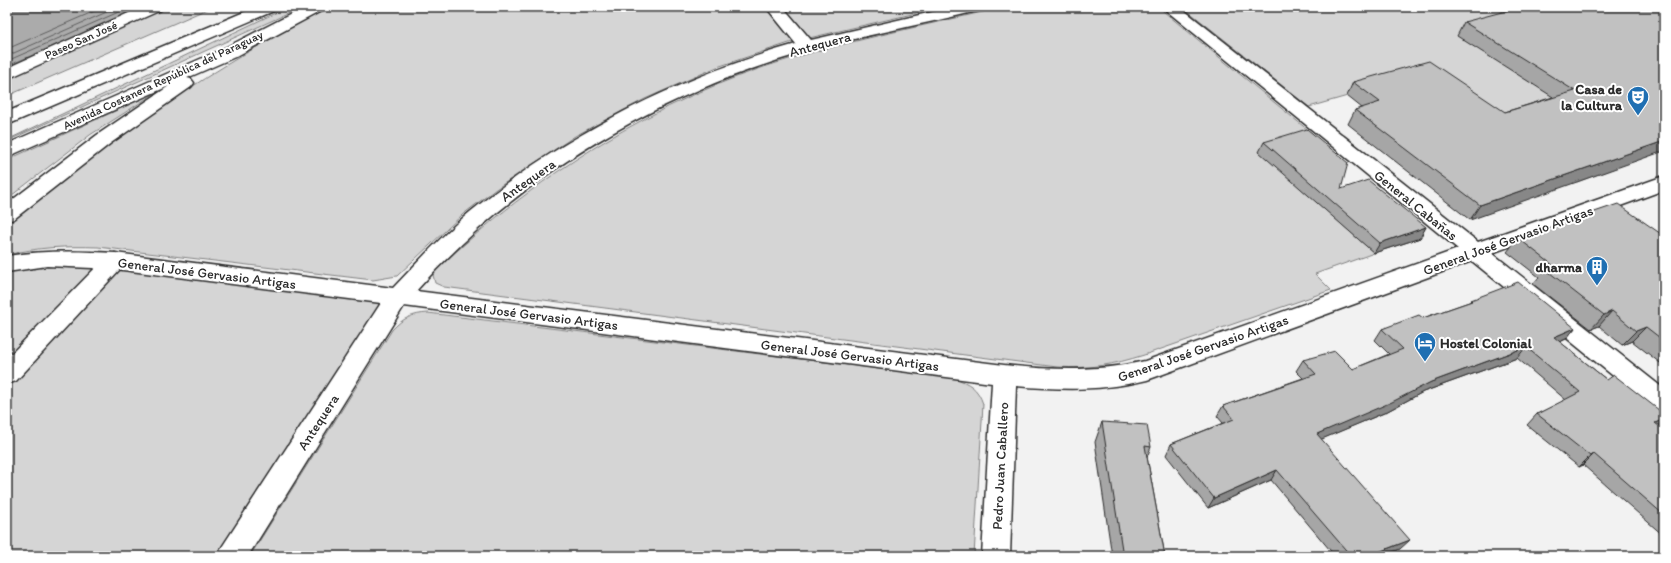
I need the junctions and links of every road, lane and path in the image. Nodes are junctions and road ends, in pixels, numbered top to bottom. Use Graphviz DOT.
graph roads {
  1 [pos="155,7"];
  2 [pos="270,7"];
  3 [pos="318,7"];
  4 [pos="774,7"];
  5 [pos="975,7"];
  6 [pos="1170,7"];
  7 [pos="807,46"];
  8 [pos="229,53"];
  9 [pos="7,74"];
  10 [pos="7,119"];
  11 [pos="7,151"];
  12 [pos="1664,183"];
  13 [pos="7,214"];
  14 [pos="1474,252"];
  15 [pos="115,261"];
  16 [pos="7,264"];
  17 [pos="398,297"];
  18 [pos="7,374"];
  19 [pos="1004,375"];
  20 [pos="1664,403"];
  21 [pos="232,556"];
  22 [pos="996,556"];
  1 -- 9 [label="street, Paseo San José"];
  2 -- 10 [label="street, Avenida Costanera República del Paraguay"];
  3 -- 8 [label="street, Avenida Costanera República del Paraguay"];
  4 -- 7 [label="street"];
  5 -- 7 [label="street, Antequera"];
  6 -- 14 [label="street, General Cabañas"];
  7 -- 17 [label="street, Antequera"];
  8 -- 11 [label="street, Avenida Costanera República del Paraguay"];
  8 -- 13 [label="street"];
  12 -- 14 [label="street, General José Gervasio Artigas"];
  14 -- 19 [label="street, General José Gervasio Artigas"];
  14 -- 20 [label="street, General Cabañas"];
  15 -- 16 [label="street, General José Gervasio Artigas"];
  15 -- 17 [label="street, General José Gervasio Artigas"];
  15 -- 18 [label="street"];
  17 -- 19 [label="street, General José Gervasio Artigas"];
  17 -- 21 [label="street, Antequera"];
  19 -- 22 [label="street, Pedro Juan Caballero"];
}
